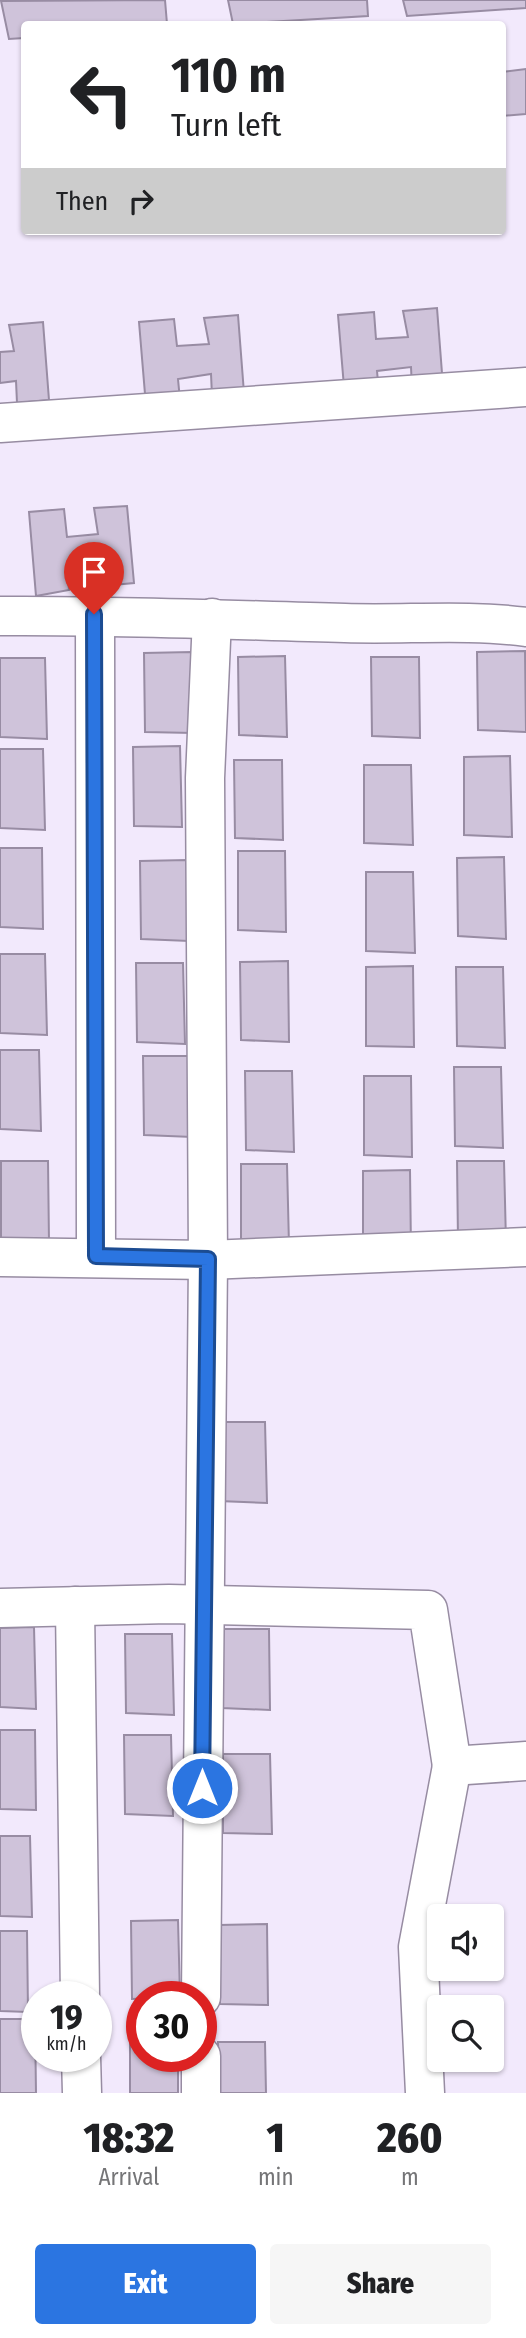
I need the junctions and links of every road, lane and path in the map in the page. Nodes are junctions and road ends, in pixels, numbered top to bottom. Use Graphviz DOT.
graph roads {
  1 [pos="526,387"];
  2 [pos="0,423"];
  3 [pos="94,614"];
  4 [pos="0,616"];
  5 [pos="212,618"];
  6 [pos="526,627"];
  7 [pos="526,1247"];
  8 [pos="96,1256"];
  9 [pos="0,1257"];
  10 [pos="208,1259"];
  11 [pos="203,1605"];
  12 [pos="75,1606"];
  13 [pos="0,1608"];
  14 [pos="526,1761"];
  15 [pos="452,1766"];
  16 [pos="80,1981"];
  17 [pos="201,1981"];
  18 [pos="81,2072"];
  19 [pos="201,2072"];
  20 [pos="82,2093"];
  21 [pos="201,2093"];
  22 [pos="425,2093"];
  1 -- 2 [label="street"];
  3 -- 4 [label="street"];
  3 -- 5 [label="street"];
  3 -- 8 [label="street"];
  5 -- 6 [label="street"];
  5 -- 10 [label="street"];
  7 -- 10 [label="street"];
  8 -- 9 [label="street"];
  8 -- 10 [label="street"];
  10 -- 11 [label="street"];
  11 -- 12 [label="street"];
  11 -- 15 [label="street"];
  11 -- 17 [label="street"];
  12 -- 13 [label="street"];
  12 -- 16 [label="street"];
  14 -- 15 [label="street"];
  15 -- 22 [label="street"];
  18 -- 20 [label="street"];
  19 -- 21 [label="street"];
}
